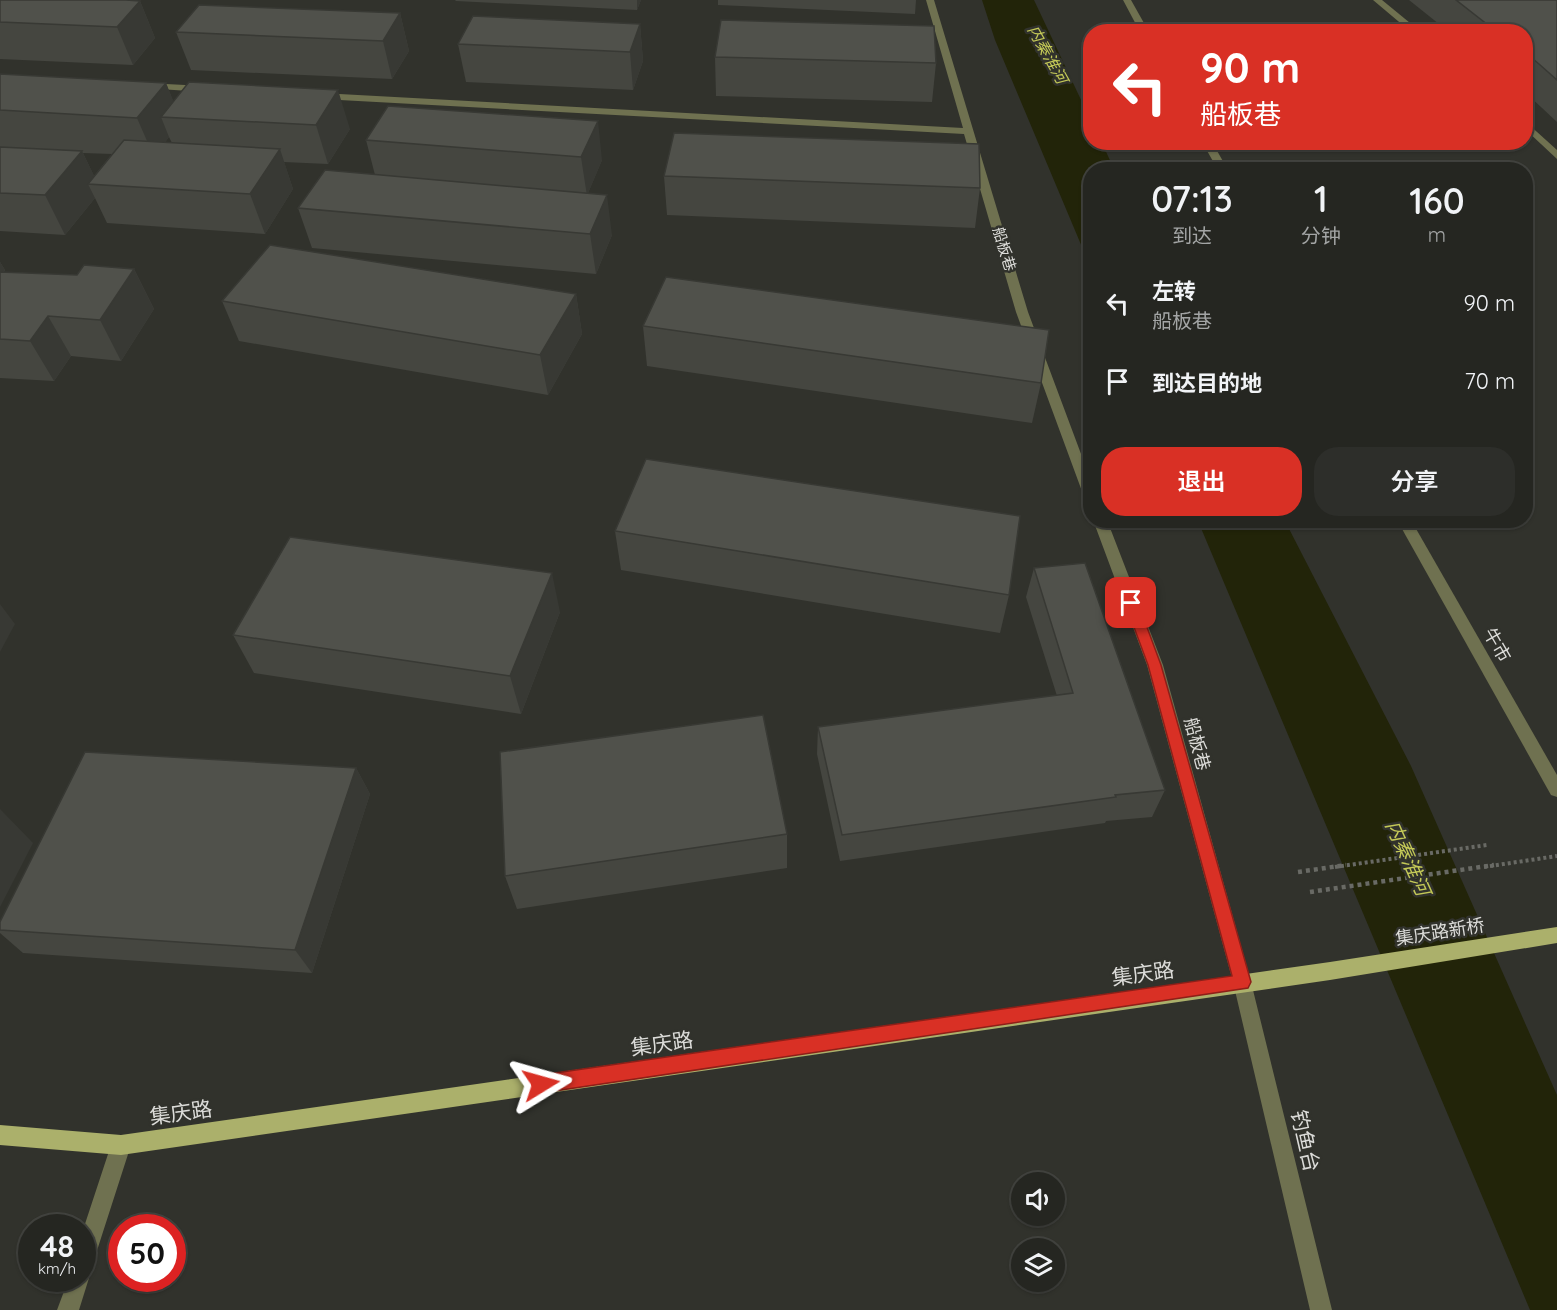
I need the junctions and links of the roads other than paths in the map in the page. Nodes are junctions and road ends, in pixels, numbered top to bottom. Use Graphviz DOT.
graph roads {
  1 [pos="930,0"];
  2 [pos="1127,0"];
  3 [pos="1377,0"];
  4 [pos="1140,24"];
  5 [pos="1407,24"];
  6 [pos="132,85"];
  7 [pos="215,90"];
  8 [pos="311,95"];
  9 [pos="969,131"];
  10 [pos="1533,133"];
  11 [pos="1557,156"];
  12 [pos="1083,475"];
  13 [pos="1103,528"];
  14 [pos="1409,528"];
  15 [pos="1557,790"];
  16 [pos="1557,935"];
  17 [pos="1330,971"];
  18 [pos="1242,982"];
  19 [pos="0,1135"];
  20 [pos="121,1145"];
  21 [pos="96,1223"];
  22 [pos="75,1292"];
  23 [pos="69,1310"];
  24 [pos="1321,1310"];
  1 -- 9 [label="street, 船板巷"];
  2 -- 4 [label="street"];
  3 -- 5 [label="street"];
  6 -- 7 [label="street"];
  8 -- 9 [label="street"];
  9 -- 12 [label="street, 船板巷"];
  10 -- 11 [label="street"];
  13 -- 18 [label="street, 船板巷"];
  14 -- 15 [label="street, 牛市"];
  16 -- 17 [label="main road, 集庆路新桥"];
  17 -- 18 [label="main road, 集庆路"];
  18 -- 20 [label="main road, 集庆路"];
  18 -- 24 [label="street, 钓鱼台"];
  19 -- 20 [label="main road, 集庆路"];
  20 -- 21 [label="street"];
  22 -- 23 [label="street"];
}
